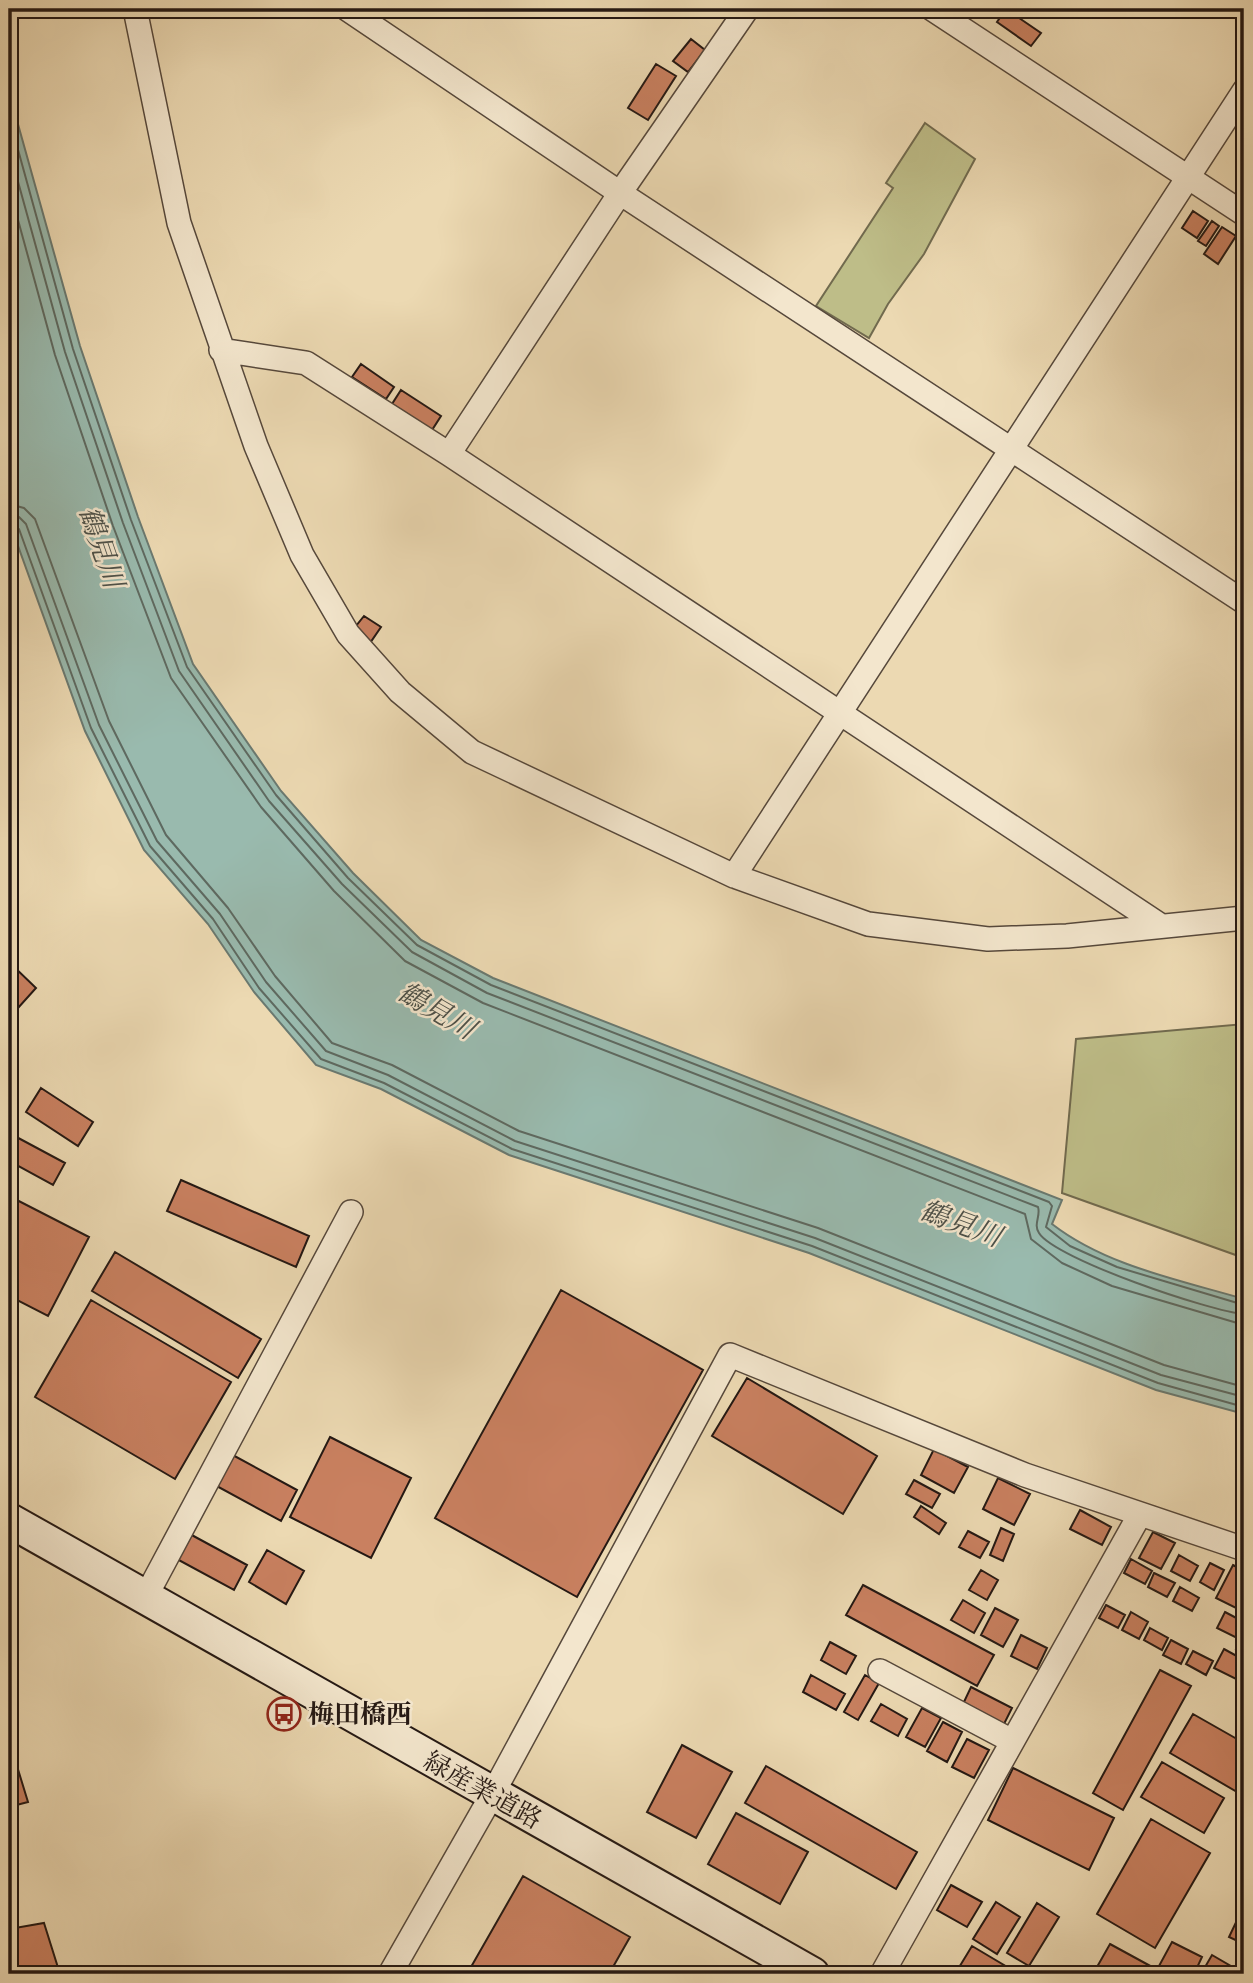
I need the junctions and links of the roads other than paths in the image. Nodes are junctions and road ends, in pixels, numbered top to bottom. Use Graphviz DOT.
graph roads {
  1 [pos="135,9"];
  2 [pos="347,9"];
  3 [pos="747,9"];
  4 [pos="932,9"];
  5 [pos="1244,91"];
  6 [pos="1188,177"];
  7 [pos="620,193"];
  8 [pos="1244,214"];
  9 [pos="221,350"];
  10 [pos="1010,450"];
  11 [pos="449,454"];
  12 [pos="1244,602"];
  13 [pos="840,713"];
  14 [pos="734,876"];
  15 [pos="1244,918"];
  16 [pos="1160,925"];
  17 [pos="351,1212"];
  18 [pos="1139,1516"];
  19 [pos="9,1520"];
  20 [pos="1244,1549"];
  21 [pos="145,1598"];
  22 [pos="880,1671"];
  23 [pos="1012,1741"];
  24 [pos="492,1795"];
  25 [pos="390,1974"];
  26 [pos="813,1974"];
  27 [pos="882,1974"];
  1 -- 9 [label="street"];
  2 -- 7 [label="street"];
  3 -- 7 [label="street"];
  4 -- 6 [label="street"];
  5 -- 6 [label="street"];
  6 -- 8 [label="street"];
  6 -- 10 [label="street"];
  7 -- 10 [label="street"];
  7 -- 11 [label="street"];
  9 -- 11 [label="street"];
  9 -- 14 [label="street"];
  10 -- 12 [label="street"];
  10 -- 13 [label="street"];
  11 -- 13 [label="street"];
  13 -- 14 [label="street"];
  13 -- 16 [label="street"];
  14 -- 16 [label="street"];
  15 -- 16 [label="street"];
  17 -- 21 [label="street"];
  18 -- 20 [label="street"];
  18 -- 23 [label="street"];
  18 -- 24 [label="street"];
  19 -- 21 [label="street, 緑産業道路"];
  21 -- 24 [label="street, 緑産業道路"];
  22 -- 23 [label="street"];
  23 -- 27 [label="street"];
  24 -- 25 [label="street"];
  24 -- 26 [label="street, 緑産業道路"];
}
